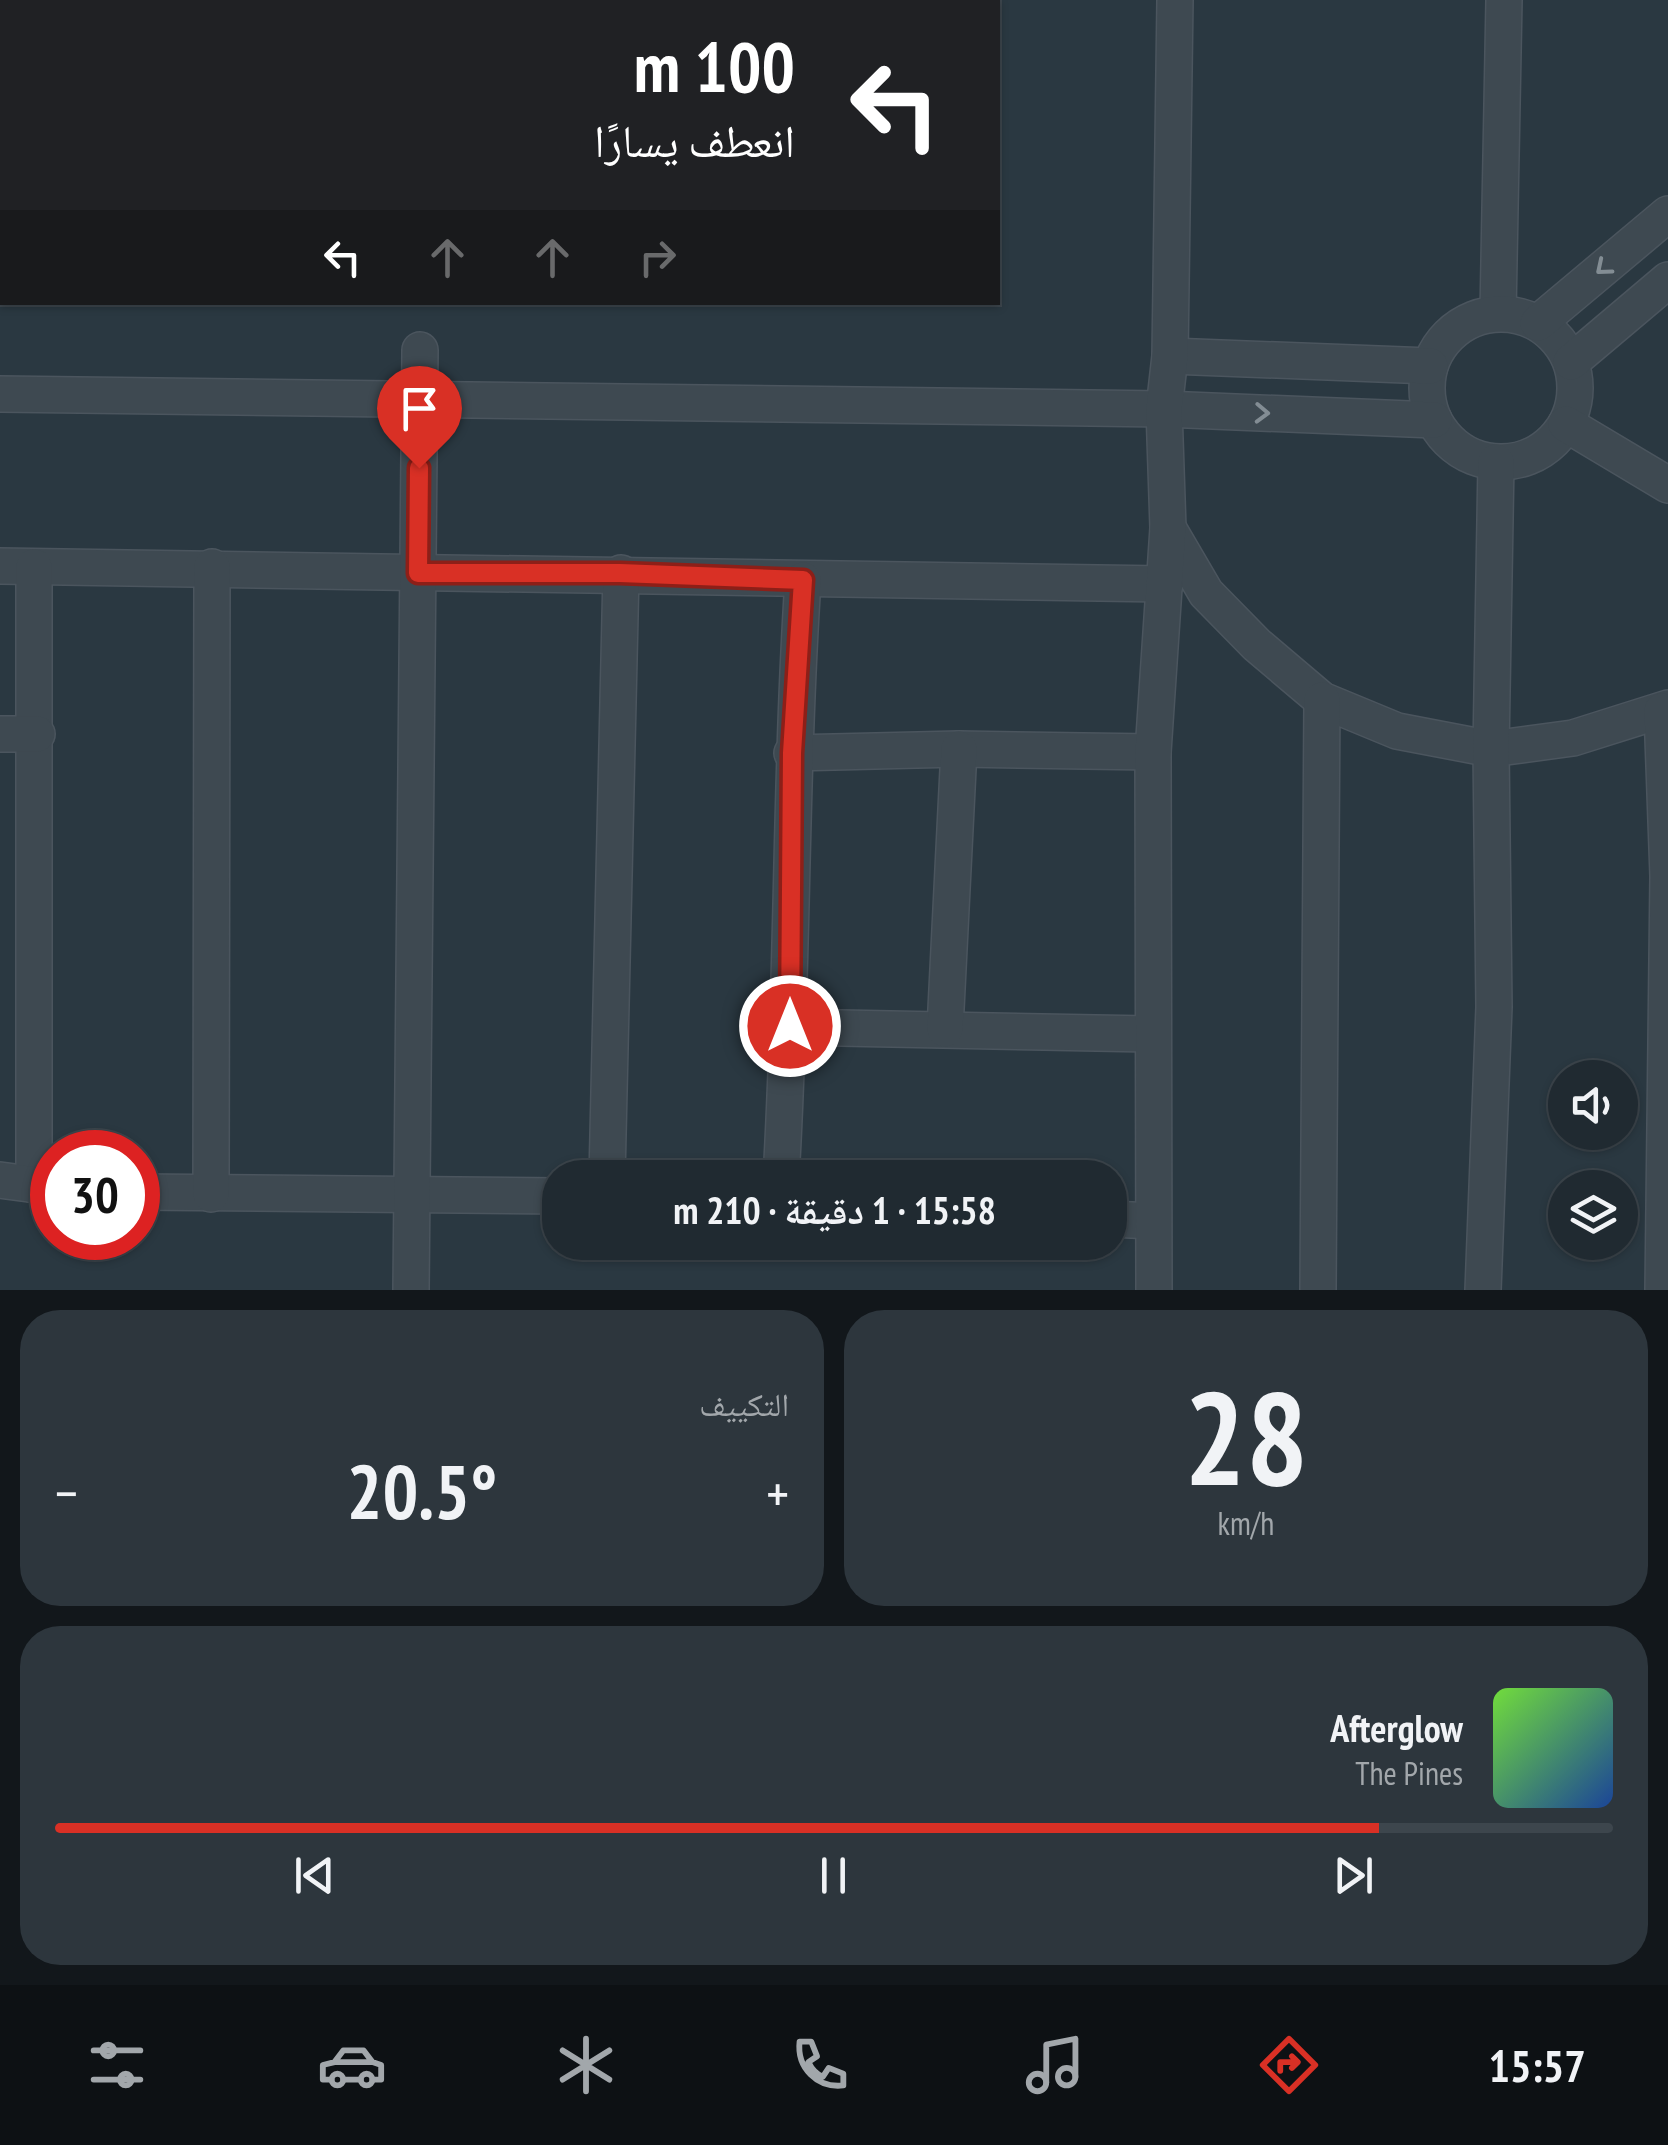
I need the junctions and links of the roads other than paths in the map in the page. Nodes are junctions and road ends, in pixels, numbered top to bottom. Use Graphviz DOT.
graph roads {
  1 [pos="1175,0"];
  2 [pos="1504,0"];
  3 [pos="1668,214"];
  4 [pos="1668,280"];
  5 [pos="1498,313"];
  6 [pos="1538,323"];
  7 [pos="420,350"];
  8 [pos="1170,356"];
  9 [pos="1571,362"];
  10 [pos="1430,366"];
  11 [pos="0,394"];
  12 [pos="419,398"];
  13 [pos="1164,409"];
  14 [pos="1434,420"];
  15 [pos="1566,424"];
  16 [pos="1496,462"];
  17 [pos="1668,484"];
  18 [pos="1168,528"];
  19 [pos="212,566"];
  20 [pos="17,567"];
  21 [pos="418,573"];
  22 [pos="620,573"];
  23 [pos="803,580"];
  24 [pos="1164,584"];
  25 [pos="1322,700"];
  26 [pos="1665,709"];
  27 [pos="0,734"];
  28 [pos="37,734"];
  29 [pos="959,749"];
  30 [pos="1491,749"];
  31 [pos="1153,752"];
  32 [pos="792,753"];
  33 [pos="1667,998"];
  34 [pos="790,1026"];
  35 [pos="945,1029"];
  36 [pos="1150,1034"];
  37 [pos="607,1160"];
  38 [pos="781,1160"];
  39 [pos="29,1184"];
  40 [pos="160,1193"];
  41 [pos="211,1194"];
  42 [pos="411,1196"];
  43 [pos="542,1196"];
  44 [pos="1127,1219"];
  45 [pos="1153,1221"];
  46 [pos="411,1290"];
  47 [pos="1154,1290"];
  48 [pos="1318,1290"];
  49 [pos="1483,1290"];
  50 [pos="1663,1290"];
  1 -- 8 [label="street"];
  2 -- 5 [label="street"];
  3 -- 6 [label="street, one-way"];
  4 -- 9 [label="street"];
  5 -- 6 [label="street"];
  5 -- 10 [label="street"];
  6 -- 9 [label="street"];
  7 -- 12 [label="street"];
  8 -- 10 [label="street"];
  8 -- 13 [label="street"];
  9 -- 15 [label="street"];
  10 -- 14 [label="street"];
  11 -- 12 [label="street"];
  12 -- 13 [label="street"];
  12 -- 21 [label="street"];
  13 -- 14 [label="street, one-way"];
  13 -- 18 [label="street"];
  14 -- 16 [label="street"];
  15 -- 16 [label="street"];
  15 -- 17 [label="street"];
  16 -- 30 [label="street"];
  18 -- 24 [label="street"];
  18 -- 25 [label="street"];
  19 -- 20 [label="street"];
  19 -- 21 [label="street"];
  19 -- 41 [label="street"];
  20 -- 28 [label="street"];
  21 -- 22 [label="street"];
  21 -- 42 [label="street"];
  22 -- 23 [label="street"];
  22 -- 37 [label="street"];
  23 -- 24 [label="street"];
  23 -- 32 [label="street"];
  24 -- 31 [label="street"];
  25 -- 30 [label="street"];
  25 -- 48 [label="street"];
  26 -- 30 [label="street"];
  26 -- 33 [label="street"];
  27 -- 28 [label="street"];
  28 -- 39 [label="street"];
  29 -- 31 [label="street"];
  29 -- 32 [label="street"];
  29 -- 35 [label="street"];
  30 -- 49 [label="street"];
  31 -- 36 [label="street"];
  32 -- 34 [label="street"];
  33 -- 50 [label="street"];
  34 -- 35 [label="street"];
  34 -- 38 [label="street"];
  35 -- 36 [label="street"];
  36 -- 45 [label="street"];
  40 -- 41 [label="street"];
  41 -- 42 [label="street"];
  42 -- 43 [label="street"];
  42 -- 46 [label="street"];
  44 -- 45 [label="street"];
  45 -- 47 [label="street"];
}
